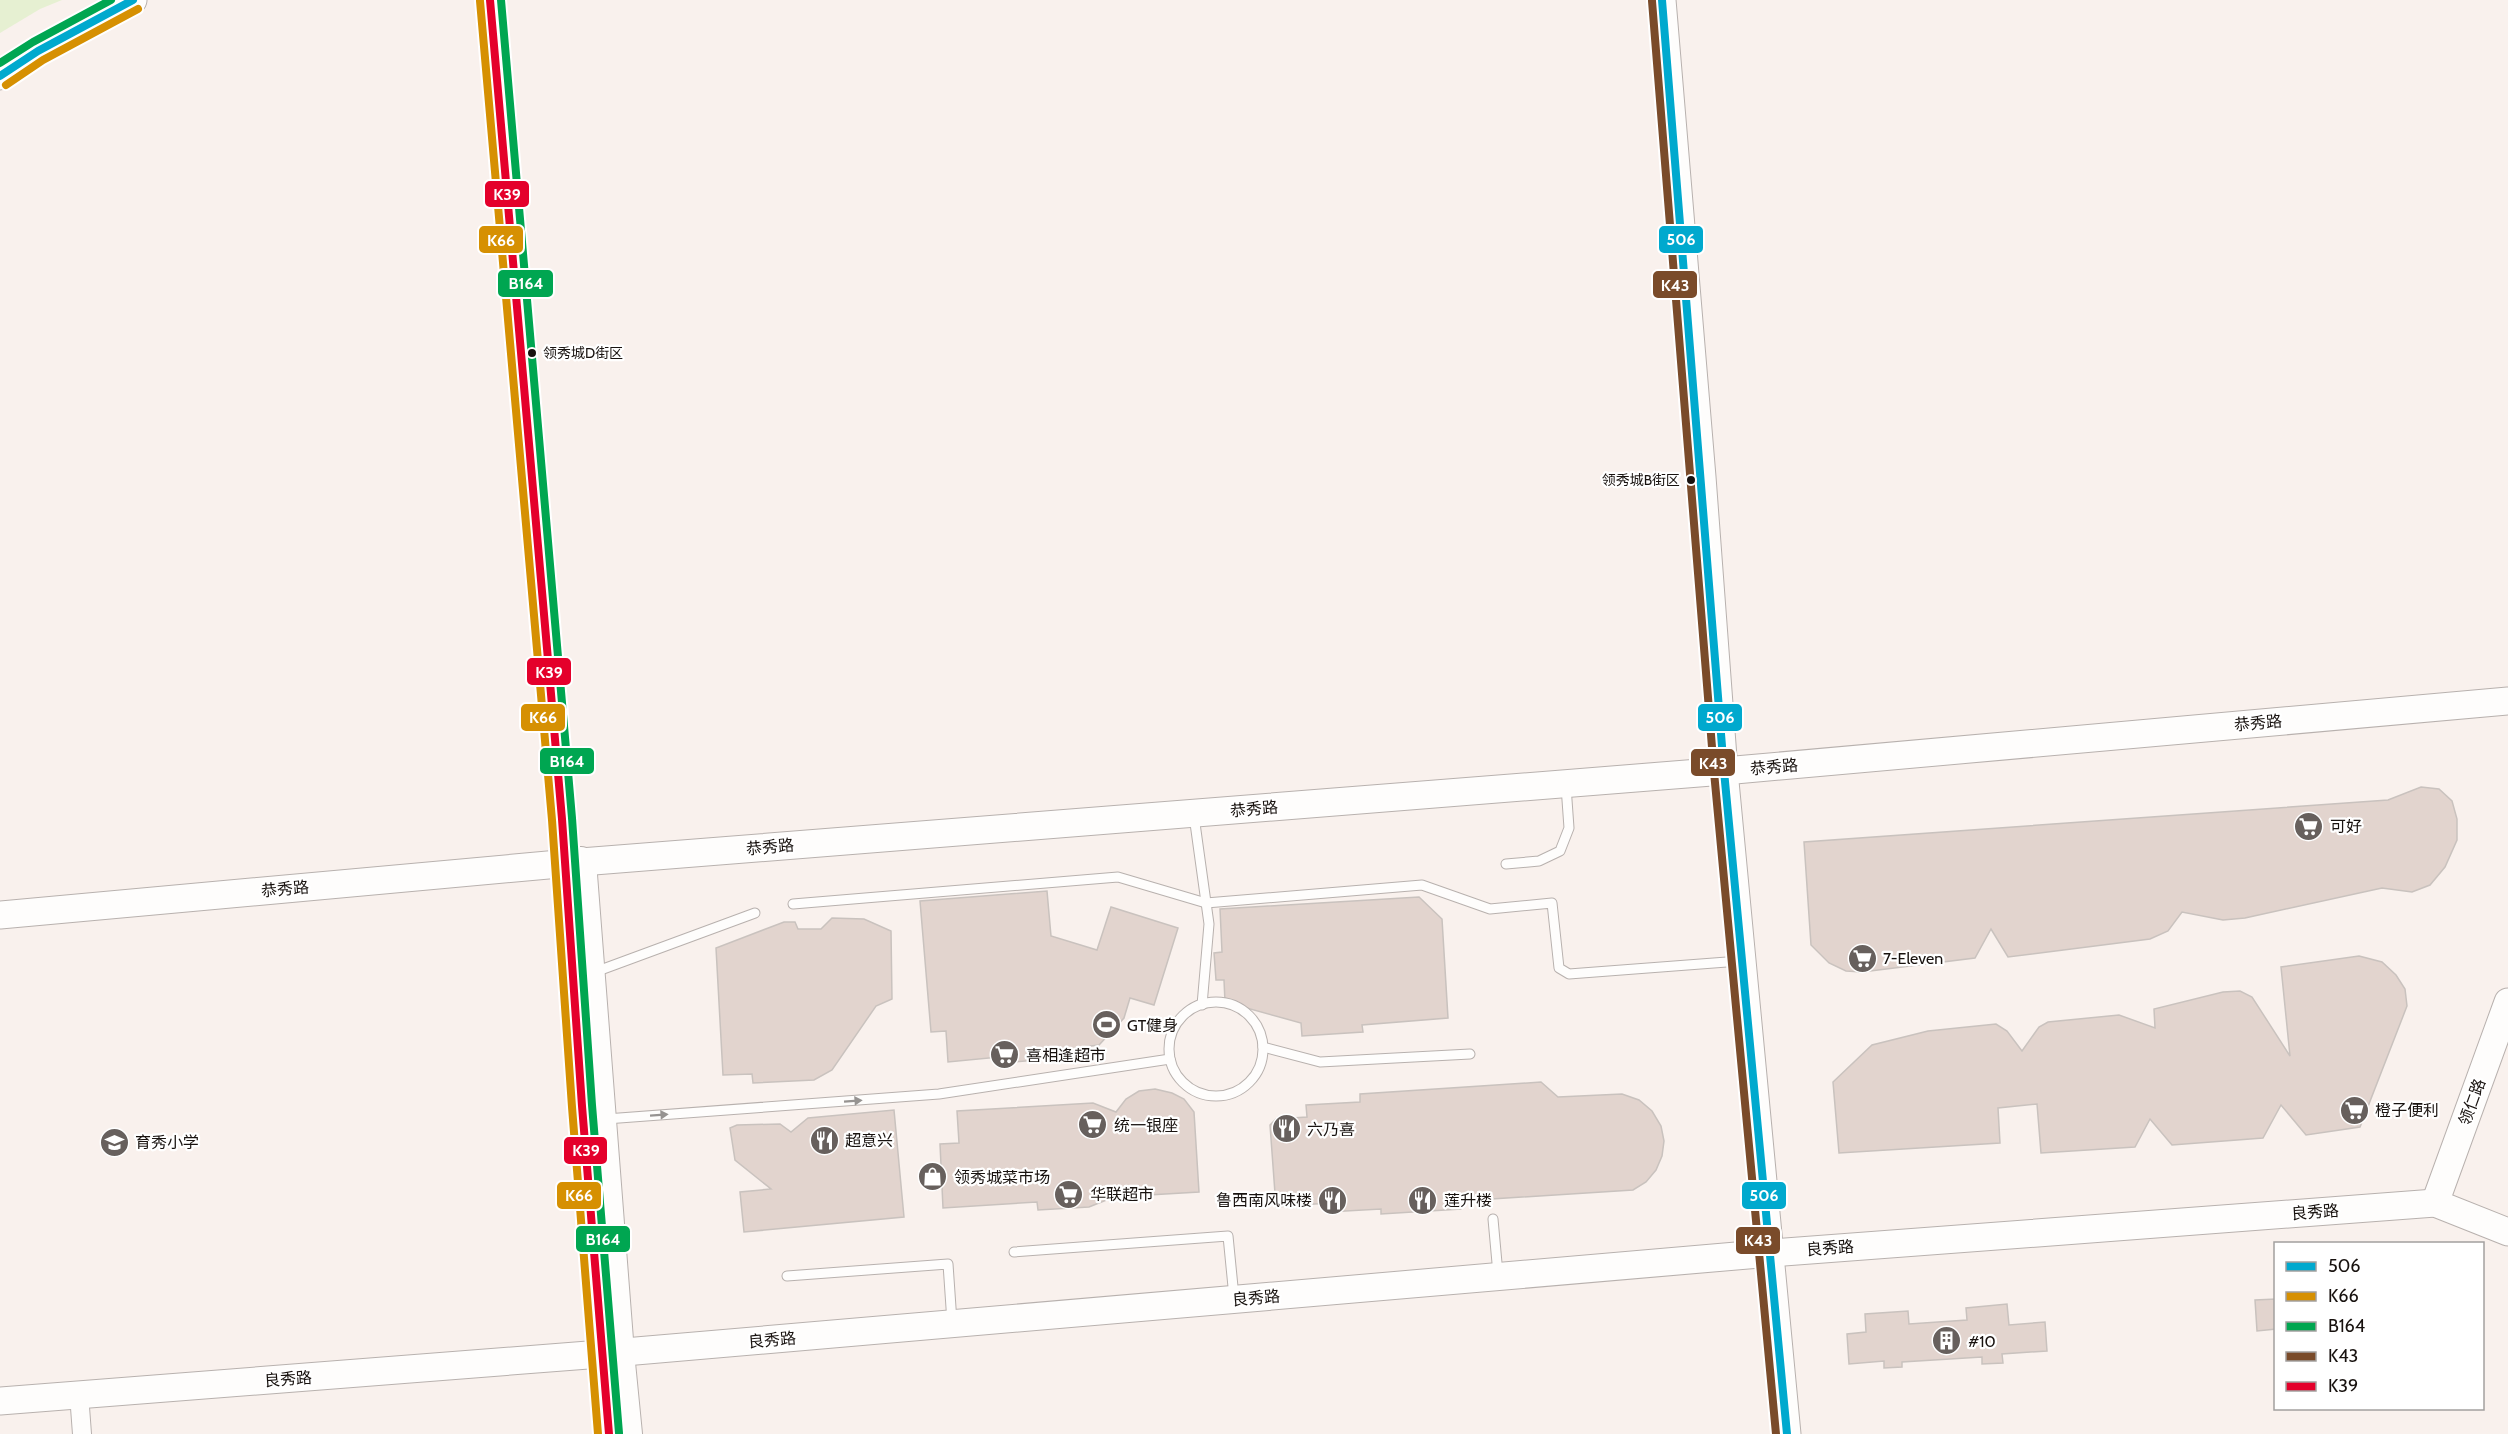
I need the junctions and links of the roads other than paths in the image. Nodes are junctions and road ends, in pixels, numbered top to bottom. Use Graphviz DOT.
graph roads {
  1 [pos="133,0"];
  2 [pos="490,0"];
  3 [pos="509,0"];
  4 [pos="1662,0"];
  5 [pos="0,76"];
  6 [pos="2508,701"];
  7 [pos="1724,771"];
  8 [pos="1565,784"];
  9 [pos="1194,813"];
  10 [pos="573,863"];
  11 [pos="1506,864"];
  12 [pos="1206,903"];
  13 [pos="793,904"];
  14 [pos="755,913"];
  15 [pos="0,915"];
  16 [pos="1742,961"];
  17 [pos="590,974"];
  18 [pos="2508,1002"];
  19 [pos="1202,1005"];
  20 [pos="1263,1047"];
  21 [pos="1470,1054"];
  22 [pos="1170,1059"];
  23 [pos="601,1119"];
  24 [pos="2435,1203"];
  25 [pos="1493,1219"];
  26 [pos="2508,1232"];
  27 [pos="1014,1252"];
  28 [pos="1772,1253"];
  29 [pos="786,1276"];
  30 [pos="1498,1276"];
  31 [pos="1234,1300"];
  32 [pos="952,1324"];
  33 [pos="610,1354"];
  34 [pos="78,1395"];
  35 [pos="0,1401"];
  36 [pos="82,1434"];
  37 [pos="609,1434"];
  38 [pos="627,1434"];
  39 [pos="1787,1434"];
  1 -- 5 [label="street"];
  2 -- 10 [label="street"];
  3 -- 10 [label="street"];
  4 -- 7 [label="street"];
  6 -- 7 [label="street, 恭秀路"];
  7 -- 8 [label="street, 恭秀路"];
  7 -- 16 [label="street"];
  8 -- 9 [label="street, 恭秀路"];
  8 -- 11 [label="lane"];
  9 -- 10 [label="street, 恭秀路"];
  9 -- 12 [label="lane"];
  10 -- 15 [label="street, 恭秀路"];
  10 -- 17 [label="main road"];
  10 -- 33 [label="main road"];
  12 -- 13 [label="lane"];
  12 -- 16 [label="lane"];
  12 -- 19 [label="lane"];
  14 -- 17 [label="lane"];
  16 -- 28 [label="street"];
  17 -- 23 [label="main road"];
  18 -- 24 [label="street, 领仁路"];
  19 -- 20 [label="lane"];
  19 -- 22 [label="lane"];
  20 -- 21 [label="lane"];
  20 -- 22 [label="lane"];
  23 -- 22 [label="lane, one-way"];
  23 -- 33 [label="main road"];
  24 -- 26 [label="street, 良秀路"];
  24 -- 28 [label="street, 良秀路"];
  25 -- 30 [label="lane"];
  27 -- 31 [label="lane"];
  28 -- 30 [label="street, 良秀路"];
  28 -- 39 [label="street"];
  29 -- 32 [label="lane"];
  30 -- 31 [label="street, 良秀路"];
  31 -- 32 [label="street, 良秀路"];
  32 -- 33 [label="street, 良秀路"];
  33 -- 34 [label="street, 良秀路"];
  33 -- 37 [label="main road"];
  33 -- 38 [label="main road"];
  34 -- 35 [label="street, 良秀路"];
  34 -- 36 [label="street"];
}
